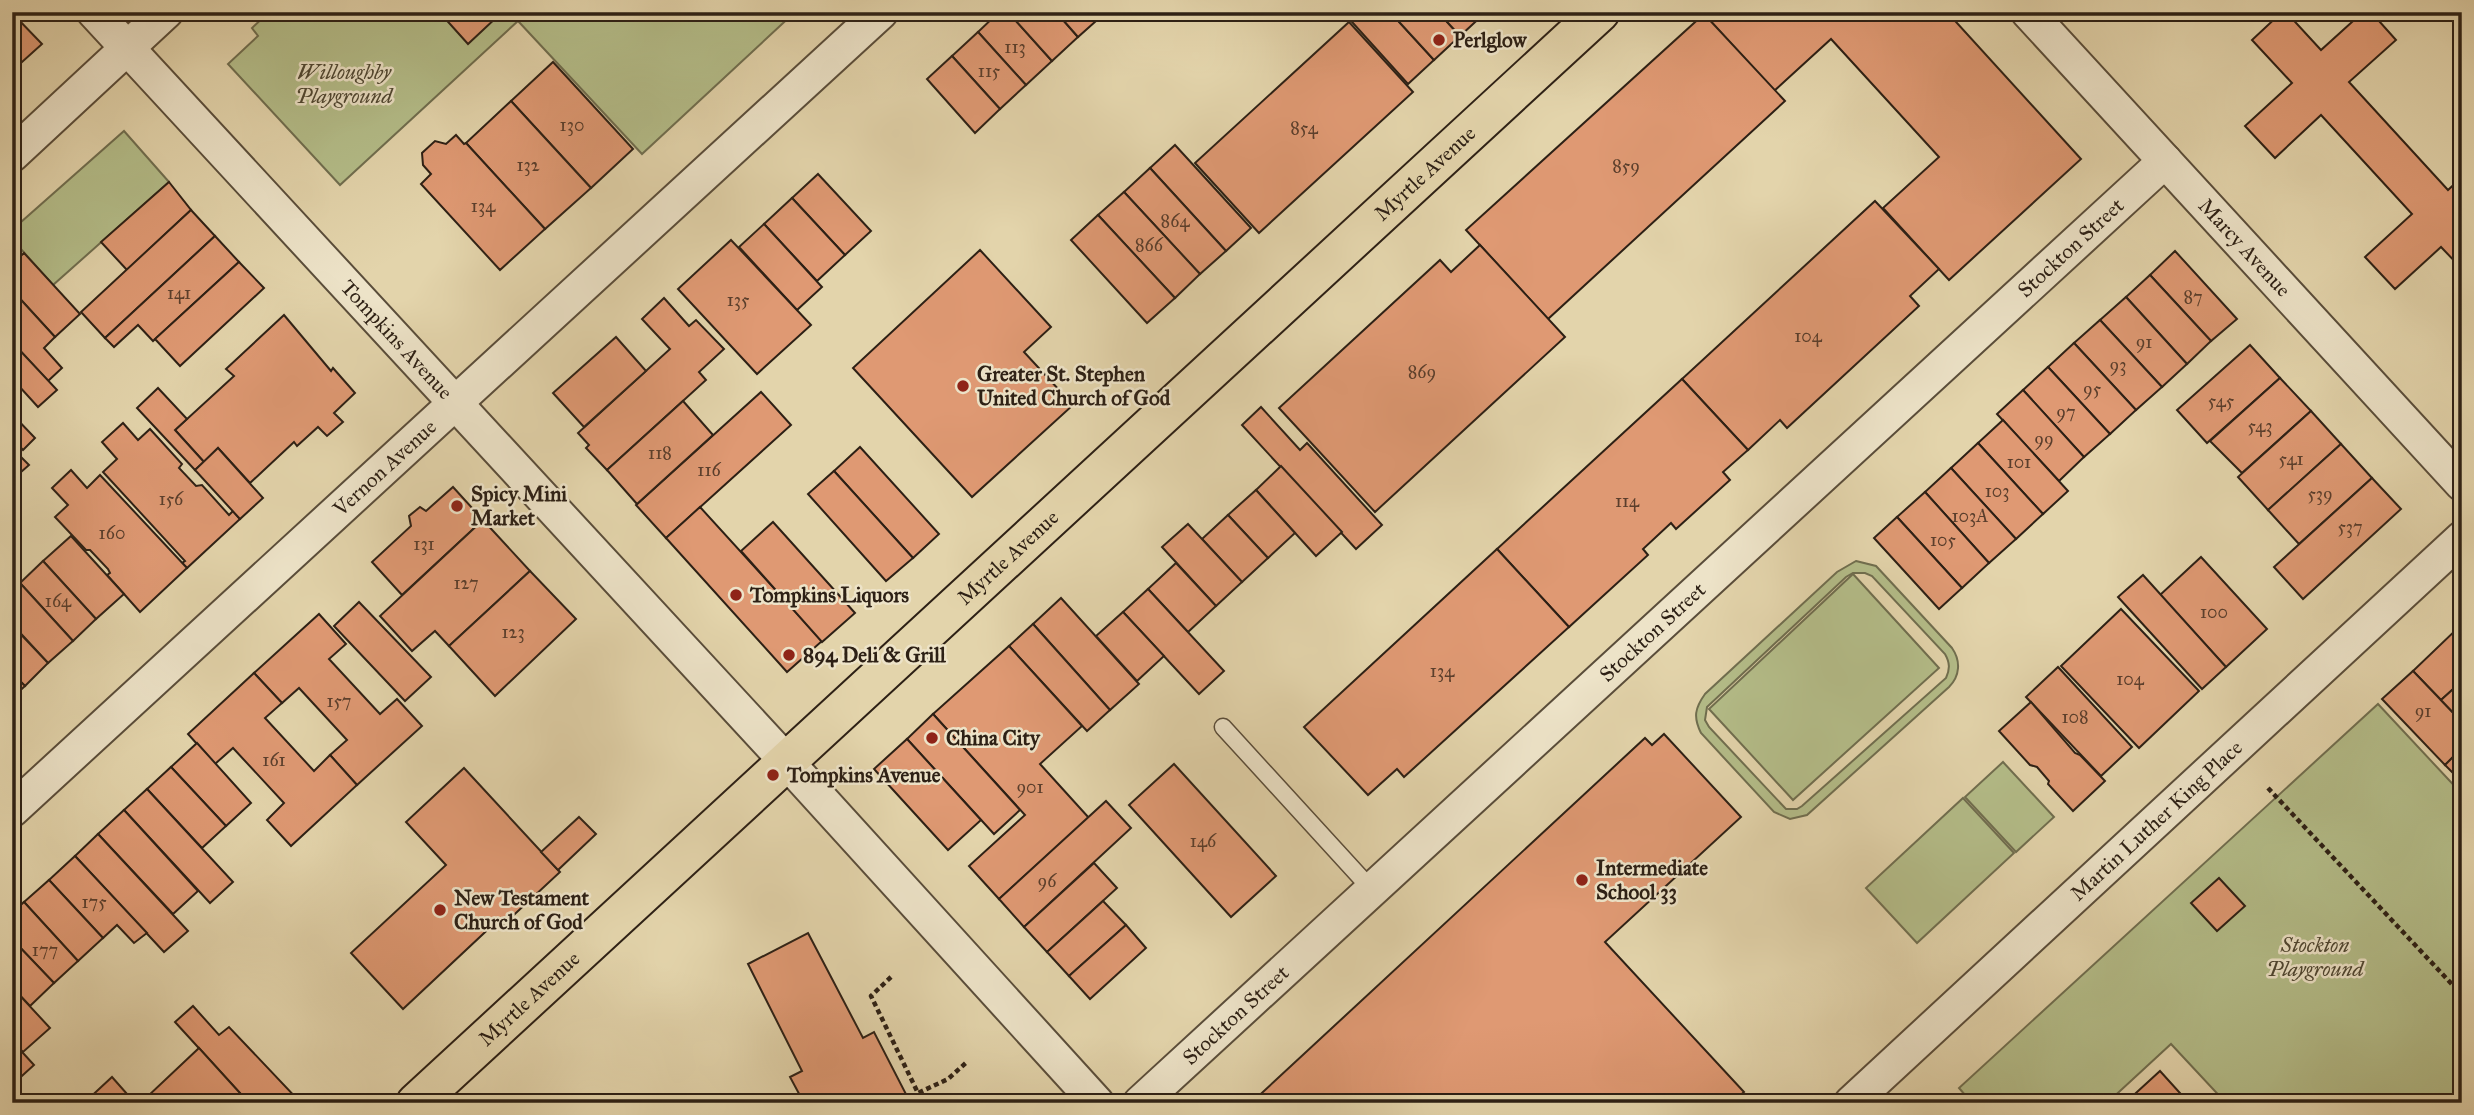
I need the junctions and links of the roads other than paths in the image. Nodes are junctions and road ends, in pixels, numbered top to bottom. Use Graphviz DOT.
graph roads {
  1 [pos="94,12"];
  2 [pos="166,12"];
  3 [pos="881,12"];
  4 [pos="1600,12"];
  5 [pos="2028,12"];
  6 [pos="128,48"];
  7 [pos="12,155"];
  8 [pos="2165,161"];
  9 [pos="454,404"];
  10 [pos="2462,484"];
  11 [pos="2462,538"];
  12 [pos="1223,727"];
  13 [pos="786,761"];
  14 [pos="12,810"];
  15 [pos="1372,890"];
  16 [pos="416,1103"];
  17 [pos="1097,1103"];
  18 [pos="1140,1103"];
  19 [pos="1851,1103"];
  1 -- 6 [label="street, Tompkins Avenue"];
  2 -- 6 [label="street"];
  3 -- 9 [label="street, Vernon Avenue"];
  4 -- 13 [label="main road, Myrtle Avenue"];
  5 -- 8 [label="street, Marcy Avenue"];
  6 -- 7 [label="street"];
  6 -- 9 [label="street, Tompkins Avenue"];
  8 -- 10 [label="street, Marcy Avenue"];
  8 -- 15 [label="street, Stockton Street"];
  9 -- 13 [label="street, Tompkins Avenue"];
  9 -- 14 [label="street, Vernon Avenue"];
  11 -- 19 [label="street, Martin Luther King Place"];
  12 -- 15 [label="lane"];
  13 -- 16 [label="main road, Myrtle Avenue"];
  13 -- 17 [label="street, Tompkins Avenue"];
  15 -- 18 [label="street, Stockton Street"];
}
